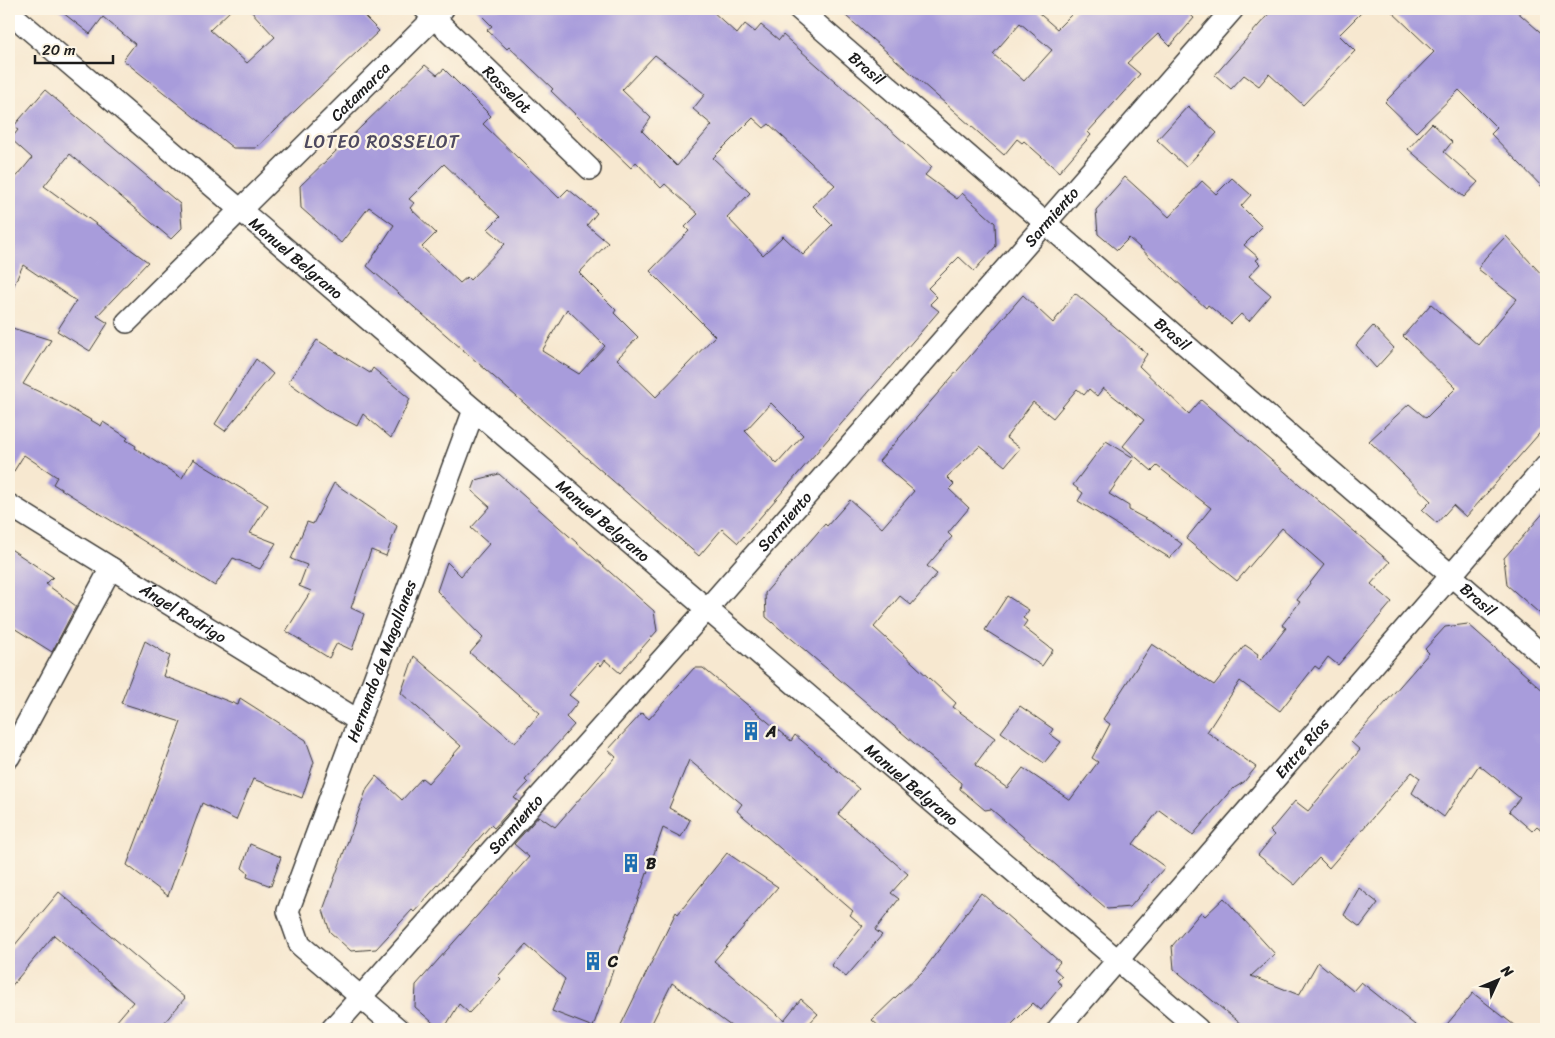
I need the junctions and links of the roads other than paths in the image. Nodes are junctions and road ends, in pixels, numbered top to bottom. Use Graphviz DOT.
graph roads {
  1 [pos="799,9"];
  2 [pos="1232,9"];
  3 [pos="9,12"];
  4 [pos="434,12"];
  5 [pos="590,169"];
  6 [pos="240,210"];
  7 [pos="1045,223"];
  8 [pos="127,322"];
  9 [pos="474,410"];
  10 [pos="1546,466"];
  11 [pos="9,504"];
  12 [pos="111,568"];
  13 [pos="1451,576"];
  14 [pos="707,609"];
  15 [pos="1546,658"];
  16 [pos="359,721"];
  17 [pos="9,757"];
  18 [pos="1117,960"];
  19 [pos="360,997"];
  20 [pos="332,1029"];
  21 [pos="398,1029"];
  22 [pos="1058,1029"];
  23 [pos="1198,1029"];
  1 -- 7 [label="street, Brasil"];
  2 -- 7 [label="street, Sarmiento"];
  3 -- 6 [label="street, Manuel Belgrano"];
  4 -- 5 [label="street, Rosselot"];
  4 -- 6 [label="street, Catamarca"];
  6 -- 8 [label="street, Catamarca"];
  6 -- 9 [label="street, Manuel Belgrano"];
  7 -- 13 [label="street, Brasil"];
  7 -- 14 [label="street, Sarmiento"];
  9 -- 14 [label="street, Manuel Belgrano"];
  9 -- 16 [label="street, Hernando de Magallanes"];
  10 -- 13 [label="street, Entre Ríos"];
  11 -- 12 [label="street, Ángel Rodrigo"];
  12 -- 16 [label="street, Ángel Rodrigo"];
  12 -- 17 [label="street"];
  13 -- 15 [label="street, Brasil"];
  13 -- 18 [label="street, Entre Ríos"];
  14 -- 18 [label="street, Manuel Belgrano"];
  14 -- 19 [label="street, Sarmiento"];
  16 -- 19 [label="street, Hernando de Magallanes"];
  18 -- 22 [label="street, Entre Ríos"];
  18 -- 23 [label="street, Manuel Belgrano"];
  19 -- 20 [label="street, Sarmiento"];
  19 -- 21 [label="street"];
}
